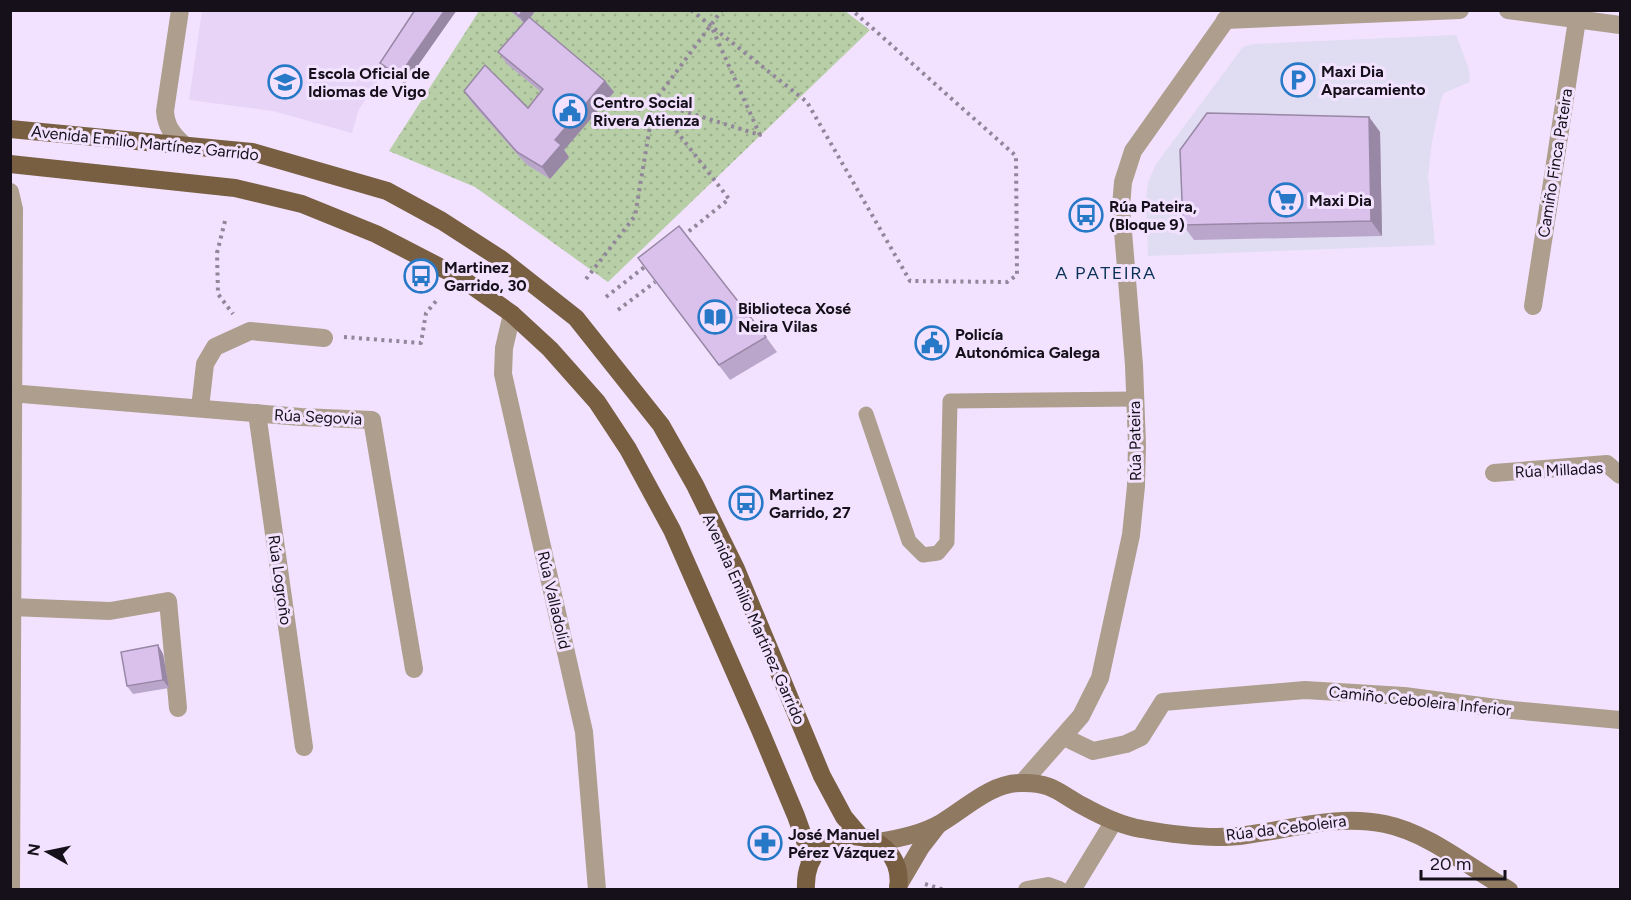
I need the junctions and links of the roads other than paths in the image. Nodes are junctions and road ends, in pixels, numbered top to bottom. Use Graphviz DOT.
graph roads {
  1 [pos="180,10"];
  2 [pos="1460,10"];
  3 [pos="1508,10"];
  4 [pos="1229,16"];
  5 [pos="1577,20"];
  6 [pos="1620,25"];
  7 [pos="10,129"];
  8 [pos="183,144"];
  9 [pos="10,164"];
  10 [pos="10,192"];
  11 [pos="1533,306"];
  12 [pos="512,314"];
  13 [pos="324,338"];
  14 [pos="11,393"];
  15 [pos="1135,399"];
  16 [pos="200,408"];
  17 [pos="257,413"];
  18 [pos="866,414"];
  19 [pos="1494,473"];
  20 [pos="1620,476"];
  21 [pos="11,606"];
  22 [pos="414,669"];
  23 [pos="178,708"];
  24 [pos="1620,720"];
  25 [pos="1064,737"];
  26 [pos="304,747"];
  27 [pos="1022,783"];
  28 [pos="1114,820"];
  29 [pos="940,824"];
  30 [pos="868,839"];
  31 [pos="810,862"];
  32 [pos="898,888"];
  33 [pos="11,890"];
  34 [pos="597,890"];
  35 [pos="807,890"];
  36 [pos="1027,890"];
  37 [pos="1059,890"];
  38 [pos="1072,890"];
  39 [pos="1509,890"];
  1 -- 8 [label="street"];
  2 -- 4 [label="street"];
  3 -- 5 [label="street"];
  4 -- 15 [label="street, Rúa Pateira"];
  5 -- 6 [label="street"];
  5 -- 11 [label="street, Camiño Finca Pateira"];
  7 -- 8 [label="main road, Avenida Emilio Martínez Garrido"];
  8 -- 30 [label="main road, Avenida Emilio Martínez Garrido"];
  9 -- 12 [label="main road, Avenida Emilio Martínez Garrido"];
  10 -- 14 [label="street"];
  12 -- 31 [label="main road, Avenida Emilio Martínez Garrido"];
  12 -- 34 [label="street, Rúa Valladolid"];
  13 -- 16 [label="street"];
  14 -- 16 [label="street, Rúa Segovia"];
  14 -- 21 [label="street"];
  15 -- 18 [label="lane"];
  15 -- 25 [label="street, Rúa Pateira"];
  16 -- 17 [label="street, Rúa Segovia"];
  17 -- 22 [label="street, Rúa Segovia"];
  17 -- 26 [label="street, Rúa Logroño"];
  19 -- 20 [label="street, Rúa Milladas"];
  21 -- 23 [label="street"];
  21 -- 33 [label="street"];
  24 -- 25 [label="street, Camiño Ceboleira Inferior"];
  25 -- 27 [label="street, Rúa Pateira"];
  27 -- 28 [label="street, Rúa da Ceboleira"];
  27 -- 29 [label="street"];
  28 -- 38 [label="street"];
  28 -- 39 [label="street, Rúa da Ceboleira"];
  29 -- 30 [label="street"];
  29 -- 32 [label="street"];
  30 -- 31 [label="main road"];
  30 -- 32 [label="main road, Avenida Emilio Martínez Garrido"];
  31 -- 35 [label="main road"];
  36 -- 37 [label="street"];
}
